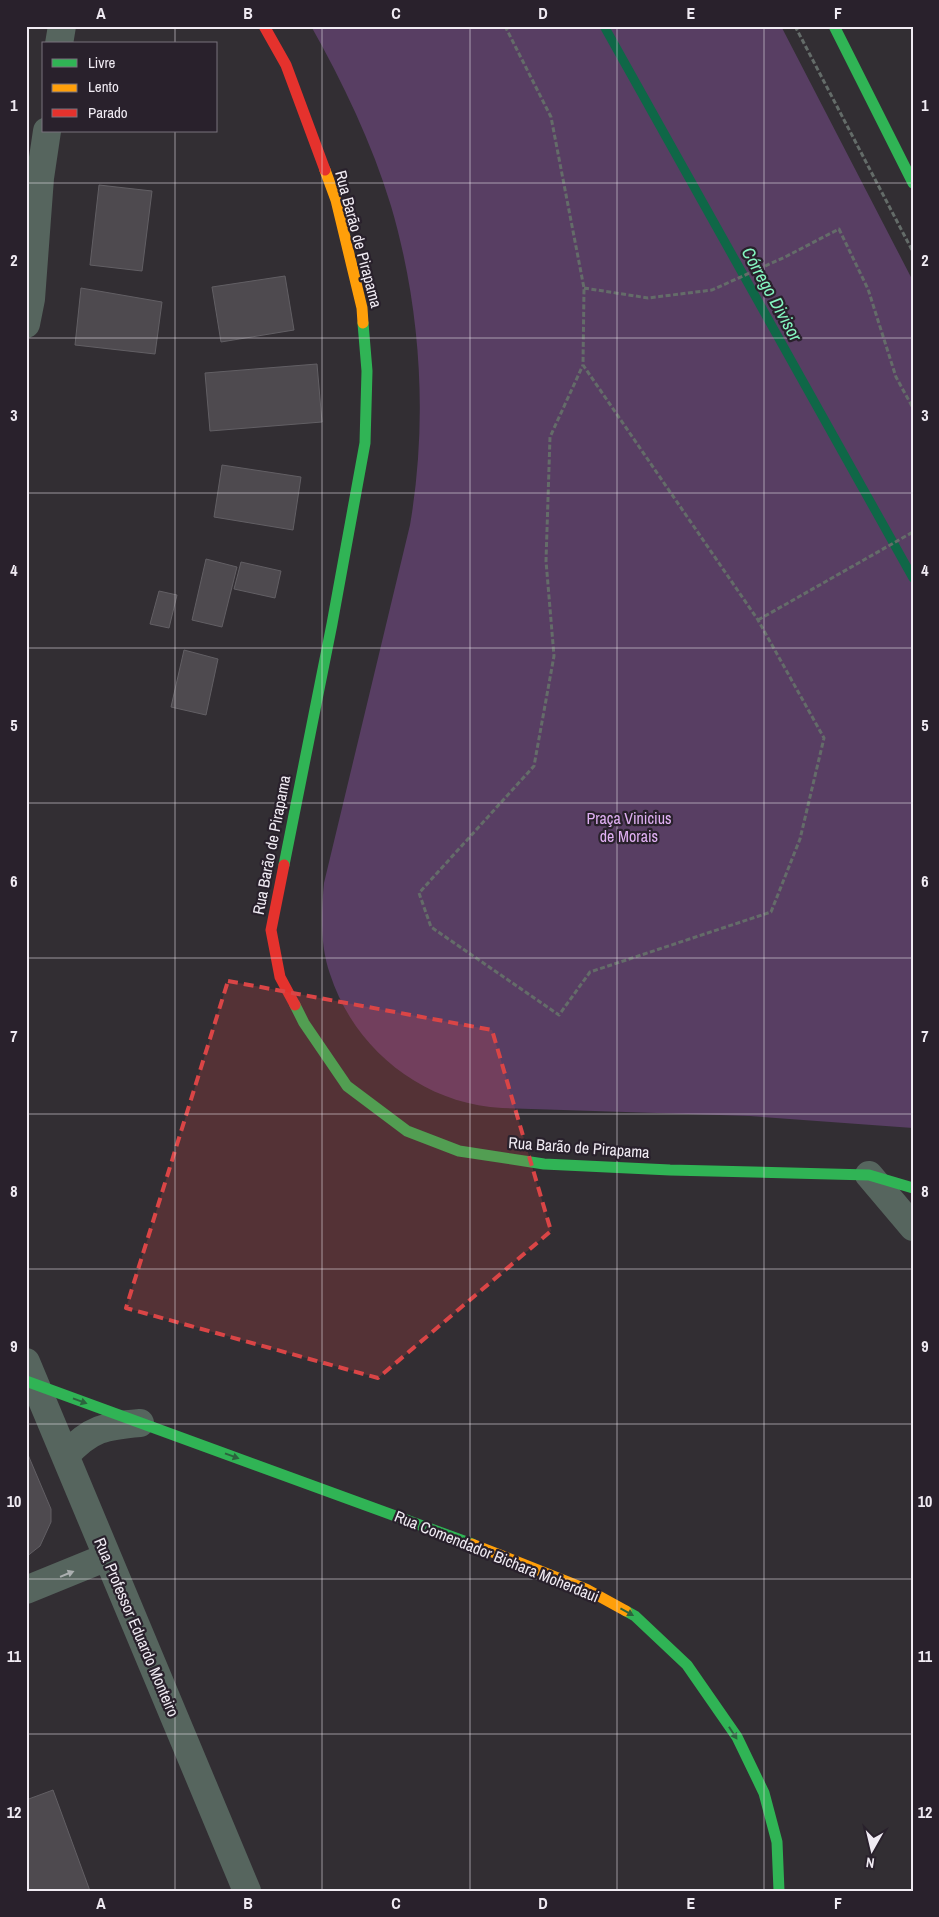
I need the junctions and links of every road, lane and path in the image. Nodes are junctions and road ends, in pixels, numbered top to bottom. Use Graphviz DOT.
graph roads {
  1 [pos="62,26"];
  2 [pos="264,26"];
  3 [pos="505,26"];
  4 [pos="795,26"];
  5 [pos="834,26"];
  6 [pos="59,42"];
  7 [pos="47,132"];
  8 [pos="33,174"];
  9 [pos="913,183"];
  10 [pos="913,252"];
  11 [pos="584,288"];
  12 [pos="26,324"];
  13 [pos="583,365"];
  14 [pos="913,408"];
  15 [pos="913,532"];
  16 [pos="758,620"];
  17 [pos="869,1175"];
  18 [pos="913,1188"];
  19 [pos="913,1227"];
  20 [pos="29,1376"];
  21 [pos="140,1423"];
  22 [pos="66,1455"];
  23 [pos="107,1557"];
  24 [pos="26,1590"];
  25 [pos="248,1891"];
  26 [pos="779,1891"];
  1 -- 6 [label="street"];
  2 -- 17 [label="street, Rua Barão de Pirapama"];
  3 -- 11 [label="path"];
  4 -- 10 [label="path"];
  5 -- 9 [label="street"];
  7 -- 8 [label="street"];
  8 -- 12 [label="street"];
  11 -- 13 [label="path"];
  11 -- 14 [label="path"];
  13 -- 16 [label="path"];
  13 -- 16 [label="path"];
  15 -- 16 [label="path"];
  17 -- 18 [label="street, Rua Barão de Pirapama"];
  17 -- 19 [label="street"];
  20 -- 21 [label="street, Rua Comendador Bichara Moherdaui, one-way"];
  20 -- 22 [label="street, Rua Professor Eduardo Monteiro"];
  21 -- 22 [label="street, Rua Comendador Bichara Moherdaui"];
  21 -- 26 [label="street, Rua Comendador Bichara Moherdaui, one-way"];
  22 -- 23 [label="street, Rua Professor Eduardo Monteiro"];
  24 -- 23 [label="street, one-way"];
  23 -- 25 [label="street, Rua Professor Eduardo Monteiro"];
}
